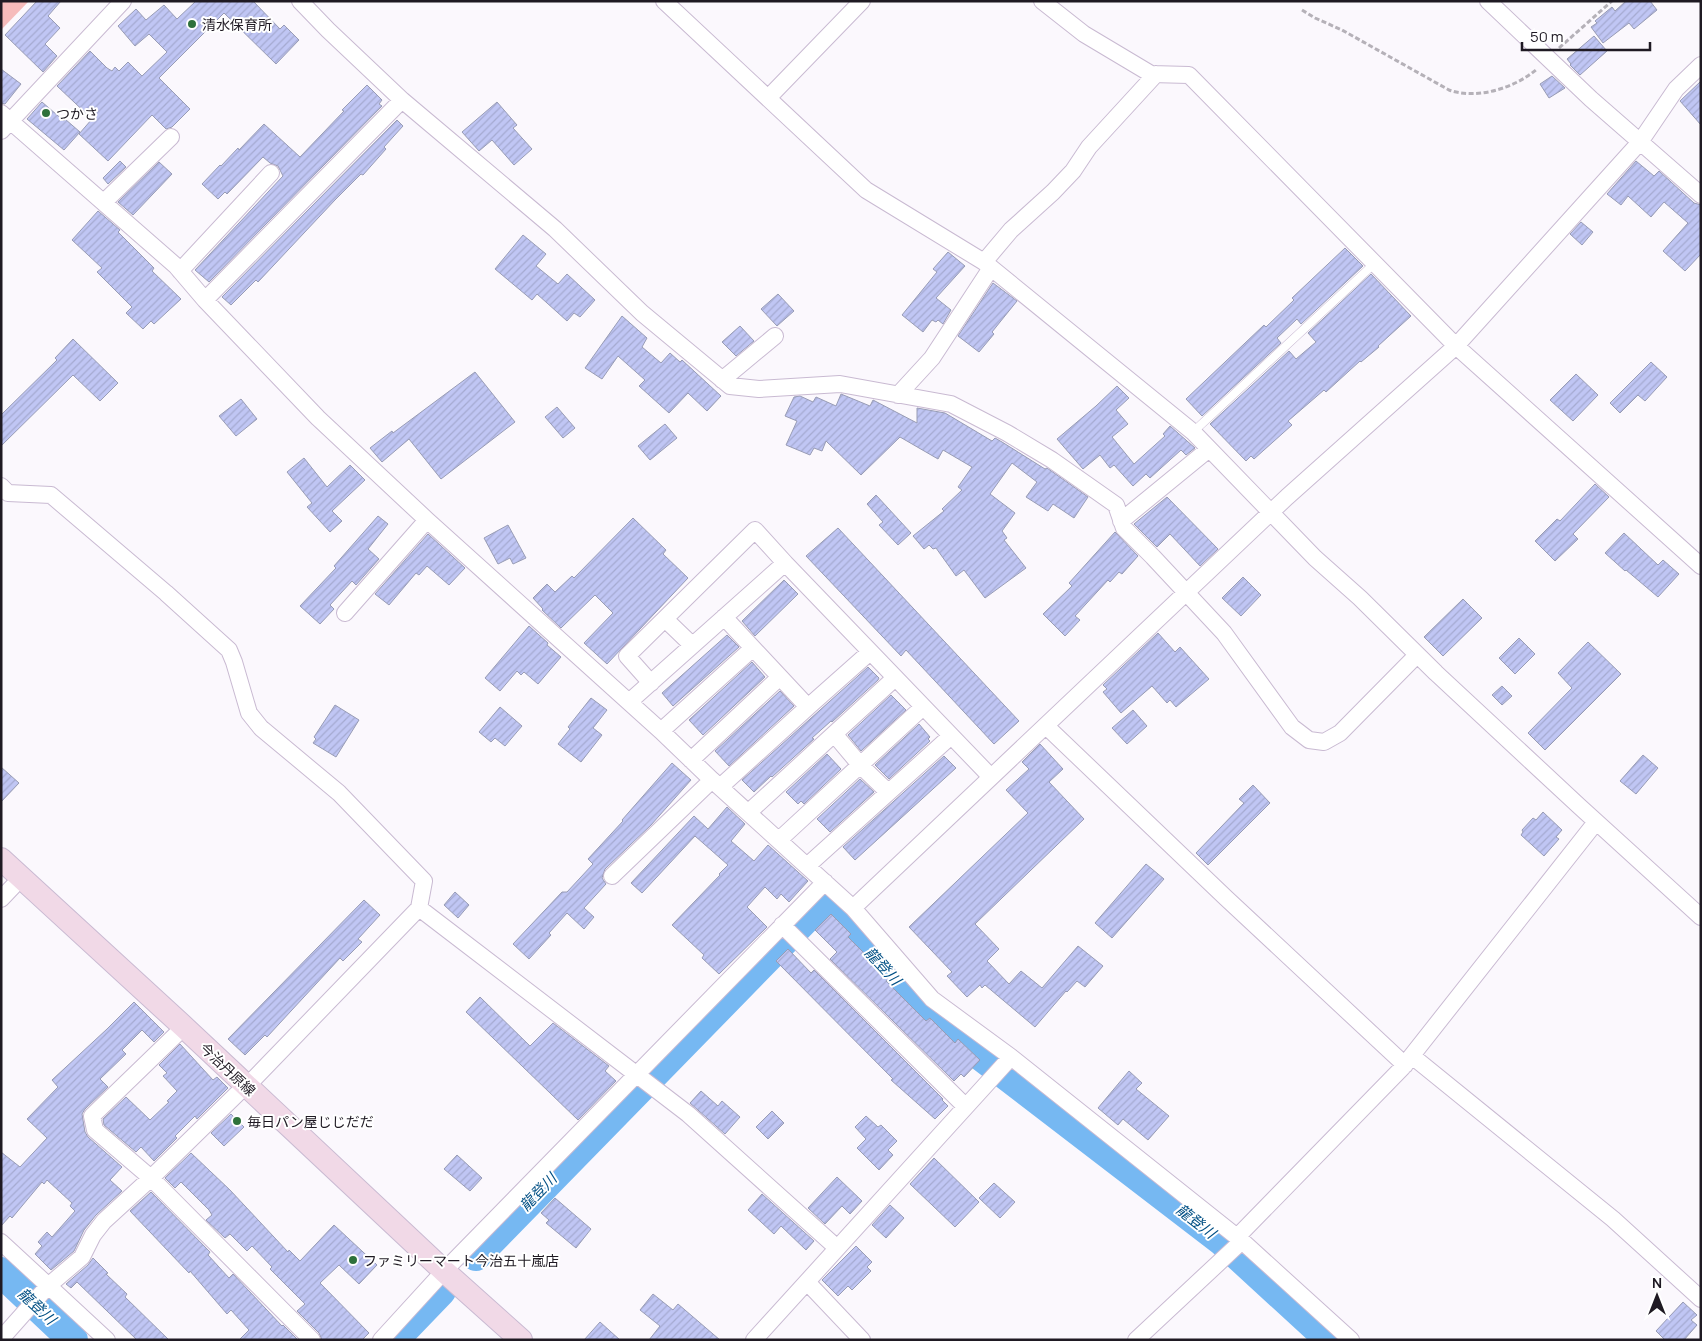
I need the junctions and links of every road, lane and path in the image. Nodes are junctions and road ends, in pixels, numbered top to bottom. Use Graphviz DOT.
graph roads {
  1 [pos="123,1"];
  2 [pos="300,1"];
  3 [pos="664,1"];
  4 [pos="862,1"];
  5 [pos="1042,1"];
  6 [pos="1488,1"];
  7 [pos="1612,1"];
  8 [pos="1302,10"];
  9 [pos="1548,58"];
  10 [pos="1701,65"];
  11 [pos="1156,74"];
  12 [pos="768,98"];
  13 [pos="402,100"];
  14 [pos="4,122"];
  15 [pos="171,137"];
  16 [pos="1640,142"];
  17 [pos="271,173"];
  18 [pos="1701,195"];
  19 [pos="104,202"];
  20 [pos="1375,264"];
  21 [pos="987,265"];
  22 [pos="180,270"];
  23 [pos="205,300"];
  24 [pos="775,336"];
  25 [pos="1456,346"];
  26 [pos="722,380"];
  27 [pos="898,395"];
  28 [pos="1193,432"];
  29 [pos="1209,449"];
  30 [pos="1,486"];
  31 [pos="1271,514"];
  32 [pos="427,520"];
  33 [pos="1121,521"];
  34 [pos="785,563"];
  35 [pos="1701,566"];
  36 [pos="1187,593"];
  37 [pos="344,613"];
  38 [pos="724,617"];
  39 [pos="665,619"];
  40 [pos="692,645"];
  41 [pos="753,648"];
  42 [pos="870,652"];
  43 [pos="1417,654"];
  44 [pos="780,677"];
  45 [pos="896,678"];
  46 [pos="651,683"];
  47 [pos="629,702"];
  48 [pos="808,707"];
  49 [pos="923,707"];
  50 [pos="1046,726"];
  51 [pos="662,732"];
  52 [pos="835,735"];
  53 [pos="951,736"];
  54 [pos="692,760"];
  55 [pos="861,766"];
  56 [pos="991,778"];
  57 [pos="716,784"];
  58 [pos="888,792"];
  59 [pos="749,812"];
  60 [pos="1596,822"];
  61 [pos="779,840"];
  62 [pos="1,859"];
  63 [pos="807,866"];
  64 [pos="612,876"];
  65 [pos="21,878"];
  66 [pos="825,882"];
  67 [pos="1,899"];
  68 [pos="419,908"];
  69 [pos="852,908"];
  70 [pos="1701,917"];
  71 [pos="782,925"];
  72 [pos="184,1027"];
  73 [pos="1010,1057"];
  74 [pos="1408,1060"];
  75 [pos="635,1075"];
  76 [pos="247,1086"];
  77 [pos="965,1106"];
  78 [pos="151,1178"];
  79 [pos="1239,1239"];
  80 [pos="1,1242"];
  81 [pos="836,1248"];
  82 [pos="444,1271"];
  83 [pos="807,1282"];
  84 [pos="48,1286"];
  85 [pos="1701,1299"];
  86 [pos="1,1339"];
  87 [pos="107,1340"];
  88 [pos="312,1340"];
  89 [pos="381,1340"];
  90 [pos="521,1340"];
  91 [pos="754,1340"];
  92 [pos="862,1340"];
  93 [pos="1136,1340"];
  94 [pos="1352,1340"];
  1 -- 14 [label="street"];
  2 -- 13 [label="street"];
  3 -- 12 [label="street"];
  4 -- 12 [label="street"];
  5 -- 11 [label="street"];
  6 -- 9 [label="street"];
  7 -- 9 [label="path"];
  8 -- 9 [label="path"];
  9 -- 16 [label="street"];
  10 -- 16 [label="street"];
  11 -- 20 [label="street"];
  11 -- 21 [label="street"];
  12 -- 21 [label="street"];
  13 -- 23 [label="street"];
  13 -- 26 [label="street"];
  14 -- 19 [label="street"];
  15 -- 19 [label="street"];
  16 -- 18 [label="street"];
  16 -- 25 [label="street"];
  17 -- 22 [label="street"];
  19 -- 22 [label="street"];
  20 -- 25 [label="street"];
  20 -- 28 [label="lane"];
  21 -- 27 [label="street"];
  21 -- 28 [label="street"];
  22 -- 23 [label="street"];
  23 -- 32 [label="street"];
  24 -- 26 [label="street"];
  25 -- 31 [label="street"];
  25 -- 35 [label="street"];
  26 -- 27 [label="street"];
  27 -- 33 [label="street"];
  28 -- 29 [label="street"];
  29 -- 31 [label="street"];
  29 -- 33 [label="street"];
  30 -- 68 [label="street"];
  31 -- 36 [label="street"];
  31 -- 43 [label="street"];
  32 -- 37 [label="street"];
  32 -- 47 [label="street"];
  33 -- 36 [label="street"];
  34 -- 38 [label="street"];
  34 -- 39 [label="street"];
  34 -- 42 [label="street"];
  36 -- 43 [label="street"];
  36 -- 50 [label="street"];
  38 -- 40 [label="street"];
  38 -- 41 [label="street"];
  39 -- 40 [label="street"];
  39 -- 46 [label="street"];
  40 -- 46 [label="street"];
  41 -- 44 [label="street"];
  41 -- 51 [label="street"];
  42 -- 45 [label="street"];
  42 -- 48 [label="street"];
  43 -- 60 [label="street"];
  44 -- 48 [label="street"];
  44 -- 54 [label="street"];
  45 -- 49 [label="street"];
  45 -- 52 [label="street"];
  46 -- 47 [label="street"];
  47 -- 51 [label="street"];
  48 -- 57 [label="street"];
  49 -- 53 [label="street"];
  49 -- 55 [label="street"];
  50 -- 56 [label="street"];
  50 -- 74 [label="street"];
  51 -- 54 [label="street"];
  52 -- 55 [label="street"];
  52 -- 59 [label="street"];
  53 -- 56 [label="street"];
  53 -- 58 [label="street"];
  54 -- 57 [label="street"];
  55 -- 58 [label="street"];
  55 -- 61 [label="street"];
  56 -- 69 [label="street"];
  57 -- 59 [label="street"];
  57 -- 64 [label="street"];
  58 -- 63 [label="street"];
  59 -- 61 [label="street"];
  60 -- 70 [label="street"];
  60 -- 74 [label="street"];
  61 -- 63 [label="street"];
  62 -- 65 [label="main road, 今治丹原線"];
  63 -- 66 [label="street"];
  65 -- 67 [label="street"];
  65 -- 72 [label="main road, 今治丹原線"];
  66 -- 69 [label="street"];
  66 -- 71 [label="street"];
  68 -- 75 [label="street"];
  68 -- 76 [label="street"];
  69 -- 73 [label="street"];
  71 -- 75 [label="street"];
  71 -- 77 [label="street"];
  72 -- 76 [label="main road, 今治丹原線"];
  72 -- 78 [label="street"];
  73 -- 77 [label="street"];
  73 -- 79 [label="street"];
  74 -- 79 [label="street"];
  74 -- 85 [label="street"];
  75 -- 81 [label="street"];
  75 -- 82 [label="street"];
  76 -- 78 [label="street"];
  76 -- 82 [label="main road, 今治丹原線"];
  77 -- 81 [label="street"];
  78 -- 84 [label="street"];
  78 -- 88 [label="street"];
  79 -- 93 [label="street"];
  79 -- 94 [label="street"];
  80 -- 84 [label="street"];
  81 -- 83 [label="street"];
  82 -- 89 [label="street"];
  82 -- 90 [label="main road, 今治丹原線"];
  83 -- 91 [label="street"];
  83 -- 92 [label="street"];
  84 -- 86 [label="street"];
  84 -- 87 [label="street"];
}
